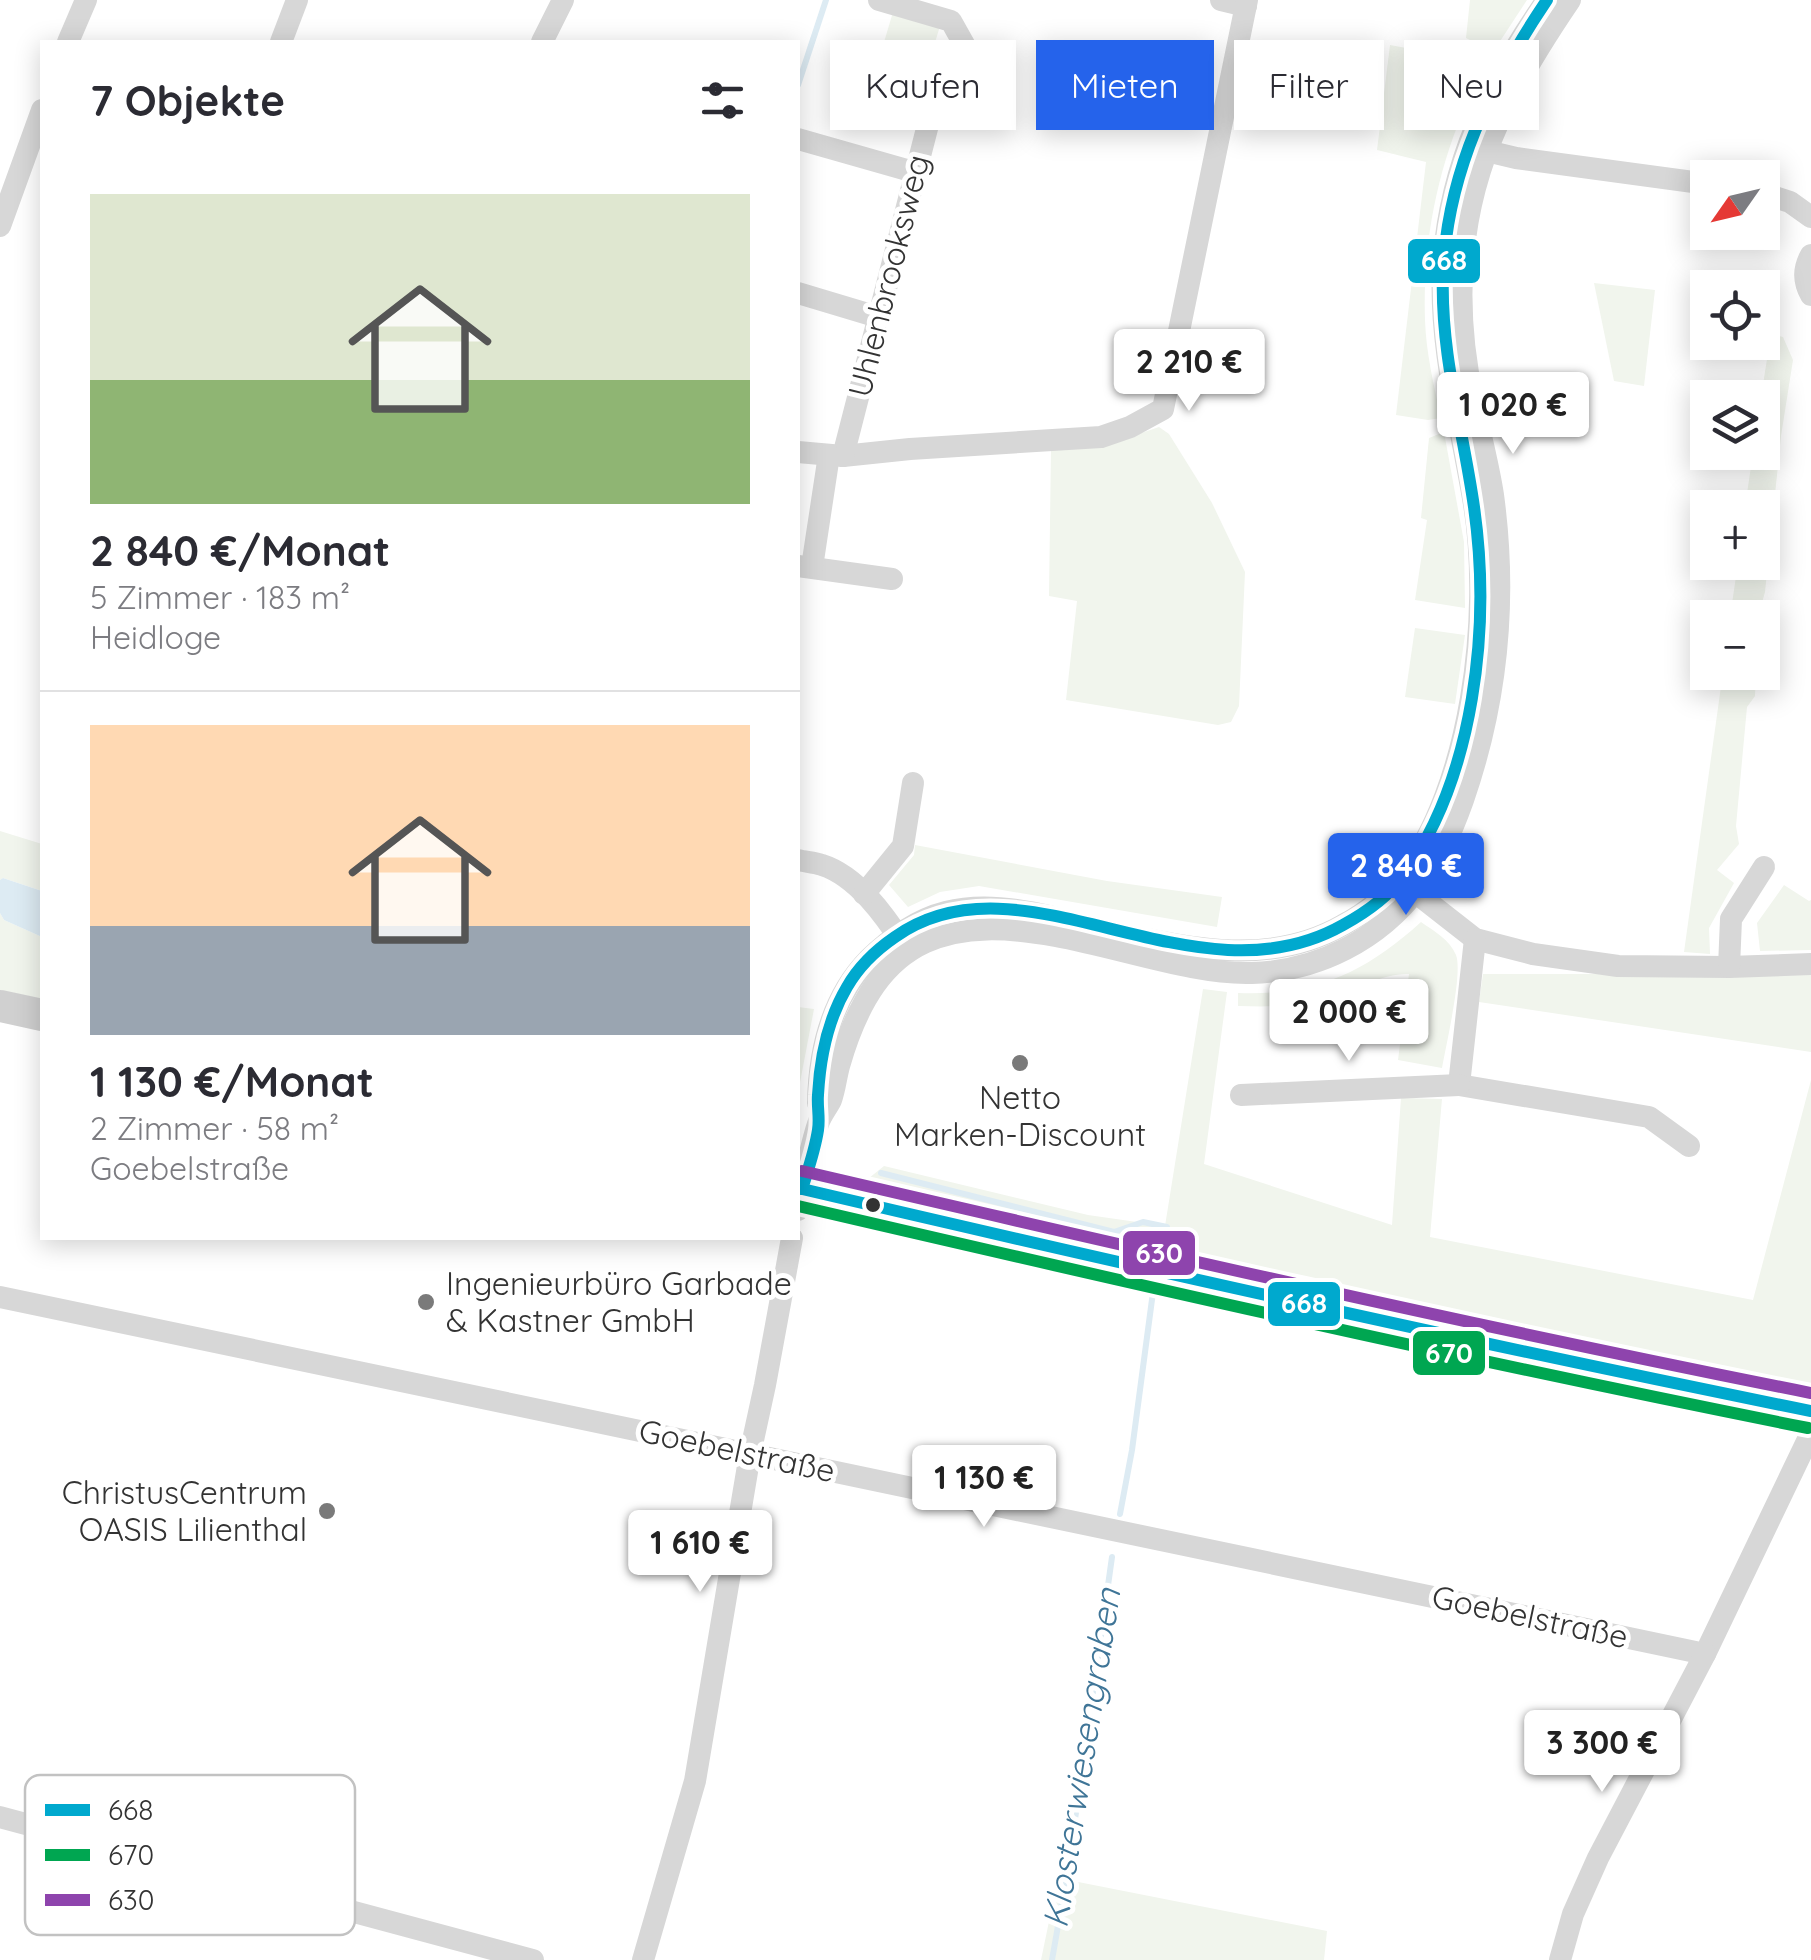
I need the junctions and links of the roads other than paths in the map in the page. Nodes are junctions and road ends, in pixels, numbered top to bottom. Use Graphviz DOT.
graph roads {
  1 [pos="86,0"];
  2 [pos="297,0"];
  3 [pos="563,0"];
  4 [pos="880,0"];
  5 [pos="1221,0"];
  6 [pos="1547,0"];
  7 [pos="1570,0"];
  8 [pos="1247,3"];
  9 [pos="69,40"];
  10 [pos="281,40"];
  11 [pos="543,40"];
  12 [pos="40,116"];
  13 [pos="800,140"];
  14 [pos="1477,149"];
  15 [pos="914,172"];
  16 [pos="1690,182"];
  17 [pos="1780,198"];
  18 [pos="1811,218"];
  19 [pos="0,226"];
  20 [pos="1811,254"];
  21 [pos="800,294"];
  22 [pos="1811,295"];
  23 [pos="878,316"];
  24 [pos="800,452"];
  25 [pos="836,456"];
  26 [pos="805,566"];
  27 [pos="892,579"];
  28 [pos="913,783"];
  29 [pos="800,860"];
  30 [pos="1764,866"];
  31 [pos="1408,886"];
  32 [pos="864,894"];
  33 [pos="1475,939"];
  34 [pos="903,944"];
  35 [pos="1811,964"];
  36 [pos="1728,967"];
  37 [pos="0,1006"];
  38 [pos="40,1015"];
  39 [pos="1459,1085"];
  40 [pos="1242,1096"];
  41 [pos="1689,1146"];
  42 [pos="800,1192"];
  43 [pos="800,1196"];
  44 [pos="792,1240"];
  45 [pos="0,1297"];
  46 [pos="1811,1411"];
  47 [pos="1811,1433"];
  48 [pos="750,1454"];
  49 [pos="1705,1654"];
  50 [pos="0,1816"];
  51 [pos="25,1823"];
  52 [pos="355,1912"];
  53 [pos="533,1960"];
  54 [pos="643,1960"];
  55 [pos="1560,1960"];
  1 -- 9 [label="street"];
  2 -- 10 [label="street"];
  3 -- 11 [label="street"];
  4 -- 15 [label="street, Uhlenbrooksweg"];
  5 -- 8 [label="street"];
  6 -- 14 [label="street"];
  7 -- 14 [label="street"];
  8 -- 25 [label="street"];
  12 -- 19 [label="street"];
  13 -- 15 [label="street"];
  14 -- 16 [label="street"];
  14 -- 31 [label="street"];
  15 -- 23 [label="street, Uhlenbrooksweg"];
  17 -- 18 [label="street"];
  20 -- 22 [label="street"];
  21 -- 23 [label="street"];
  23 -- 25 [label="street, Uhlenbrooksweg"];
  24 -- 25 [label="street"];
  25 -- 26 [label="street, Uhlenbrooksweg"];
  26 -- 27 [label="street"];
  28 -- 32 [label="street"];
  29 -- 32 [label="street"];
  30 -- 36 [label="street"];
  31 -- 33 [label="street"];
  31 -- 34 [label="street"];
  32 -- 34 [label="street"];
  33 -- 36 [label="street"];
  33 -- 39 [label="street"];
  34 -- 42 [label="street"];
  35 -- 36 [label="street"];
  37 -- 38 [label="street"];
  39 -- 40 [label="street"];
  39 -- 41 [label="street"];
  43 -- 46 [label="street"];
  44 -- 48 [label="street"];
  45 -- 48 [label="street, Goebelstraße"];
  47 -- 49 [label="street"];
  48 -- 49 [label="street, Goebelstraße"];
  48 -- 54 [label="street"];
  49 -- 55 [label="street"];
  50 -- 51 [label="street"];
  52 -- 53 [label="street"];
}
